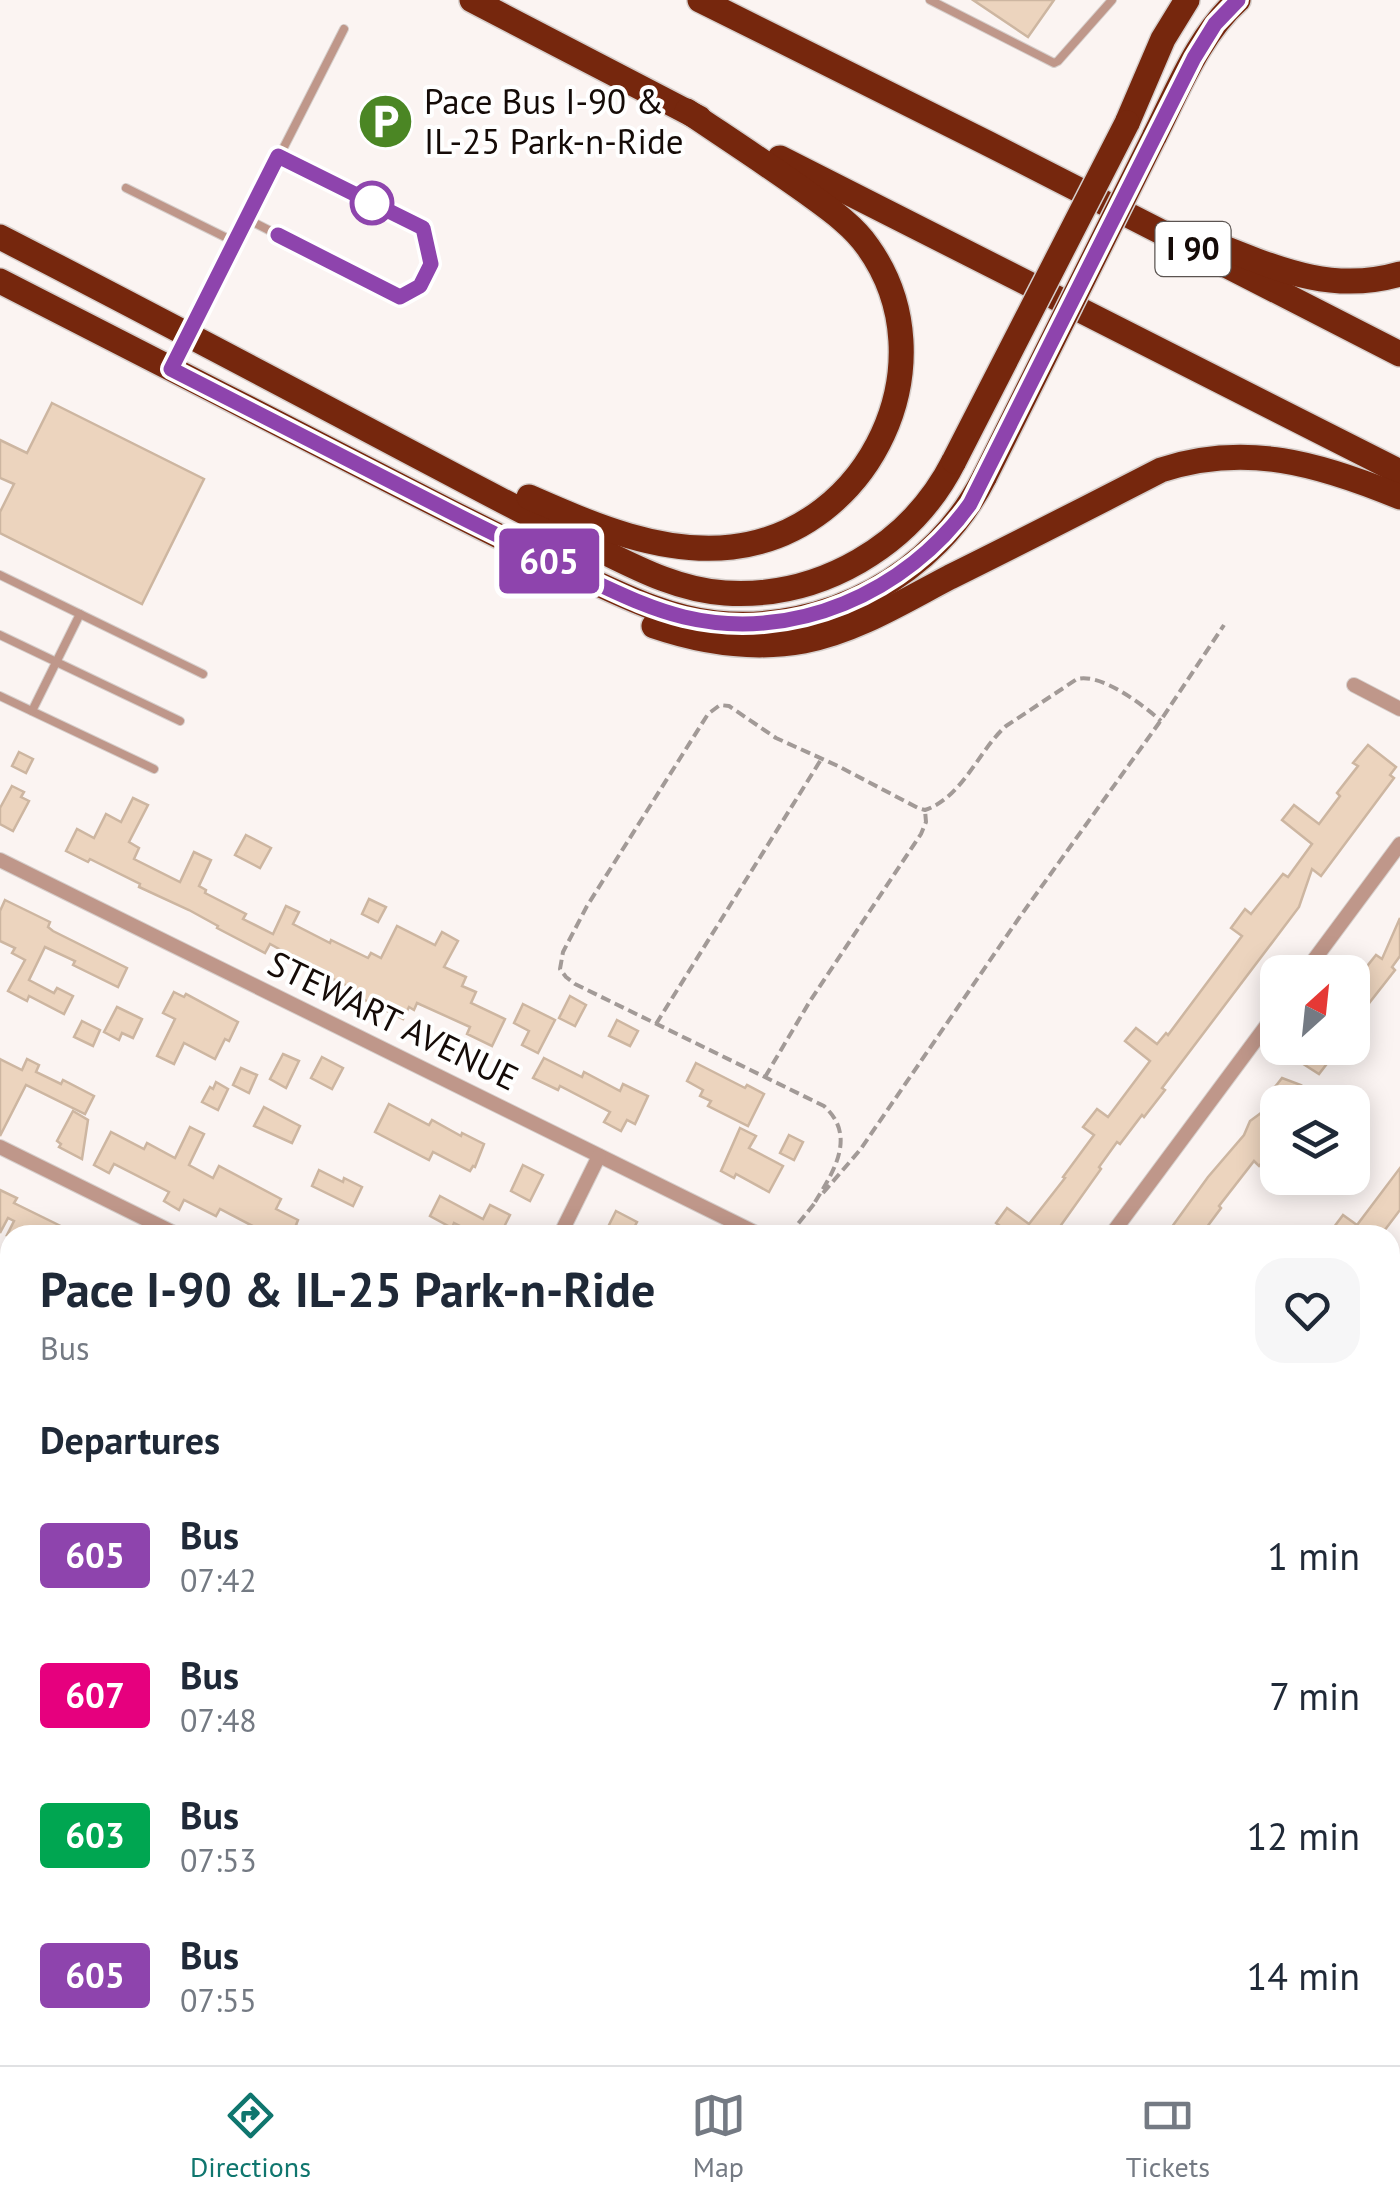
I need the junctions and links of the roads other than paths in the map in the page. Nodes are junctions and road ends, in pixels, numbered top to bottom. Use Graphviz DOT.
graph roads {
  1 [pos="472,0"];
  2 [pos="700,0"];
  3 [pos="930,0"];
  4 [pos="1112,0"];
  5 [pos="1186,0"];
  6 [pos="1238,0"];
  7 [pos="344,28"];
  8 [pos="687,111"];
  9 [pos="987,143"];
  10 [pos="278,156"];
  11 [pos="126,188"];
  12 [pos="246,220"];
  13 [pos="0,236"];
  14 [pos="236,242"];
  15 [pos="1400,274"];
  16 [pos="0,281"];
  17 [pos="190,334"];
  18 [pos="1400,354"];
  19 [pos="171,369"];
  20 [pos="314,401"];
  21 [pos="1400,472"];
  22 [pos="1400,497"];
  23 [pos="516,545"];
  24 [pos="0,575"];
  25 [pos="80,614"];
  26 [pos="0,635"];
  27 [pos="56,662"];
  28 [pos="203,674"];
  29 [pos="1354,685"];
  30 [pos="0,696"];
  31 [pos="1400,709"];
  32 [pos="32,711"];
  33 [pos="180,721"];
  34 [pos="154,769"];
  35 [pos="1400,844"];
  36 [pos="0,860"];
  37 [pos="1318,955"];
  38 [pos="1260,1034"];
  39 [pos="0,1147"];
  40 [pos="599,1156"];
  41 [pos="158,1225"];
  42 [pos="565,1225"];
  43 [pos="740,1225"];
  44 [pos="1118,1225"];
  1 -- 8 [label="highway"];
  2 -- 9 [label="highway, I 90"];
  3 -- 4 [label="lane"];
  5 -- 20 [label="highway, bridge"];
  6 -- 23 [label="highway, bridge"];
  7 -- 10 [label="lane"];
  8 -- 20 [label="highway"];
  8 -- 21 [label="highway"];
  9 -- 15 [label="highway"];
  9 -- 18 [label="highway, I 90"];
  10 -- 12 [label="lane"];
  10 -- 12 [label="lane"];
  11 -- 14 [label="lane"];
  12 -- 14 [label="lane"];
  13 -- 17 [label="highway"];
  14 -- 17 [label="lane"];
  16 -- 19 [label="highway"];
  17 -- 19 [label="lane"];
  17 -- 20 [label="highway"];
  19 -- 23 [label="highway"];
  22 -- 23 [label="highway"];
  24 -- 25 [label="lane"];
  25 -- 27 [label="lane"];
  25 -- 28 [label="lane"];
  26 -- 27 [label="lane"];
  27 -- 32 [label="lane"];
  27 -- 33 [label="lane"];
  29 -- 31 [label="street"];
  30 -- 32 [label="lane"];
  32 -- 34 [label="lane"];
  35 -- 37 [label="street"];
  36 -- 40 [label="street, STEWART AVENUE"];
  38 -- 44 [label="street"];
  39 -- 41 [label="street"];
  40 -- 42 [label="street"];
  40 -- 43 [label="street, STEWART AVENUE"];
}
